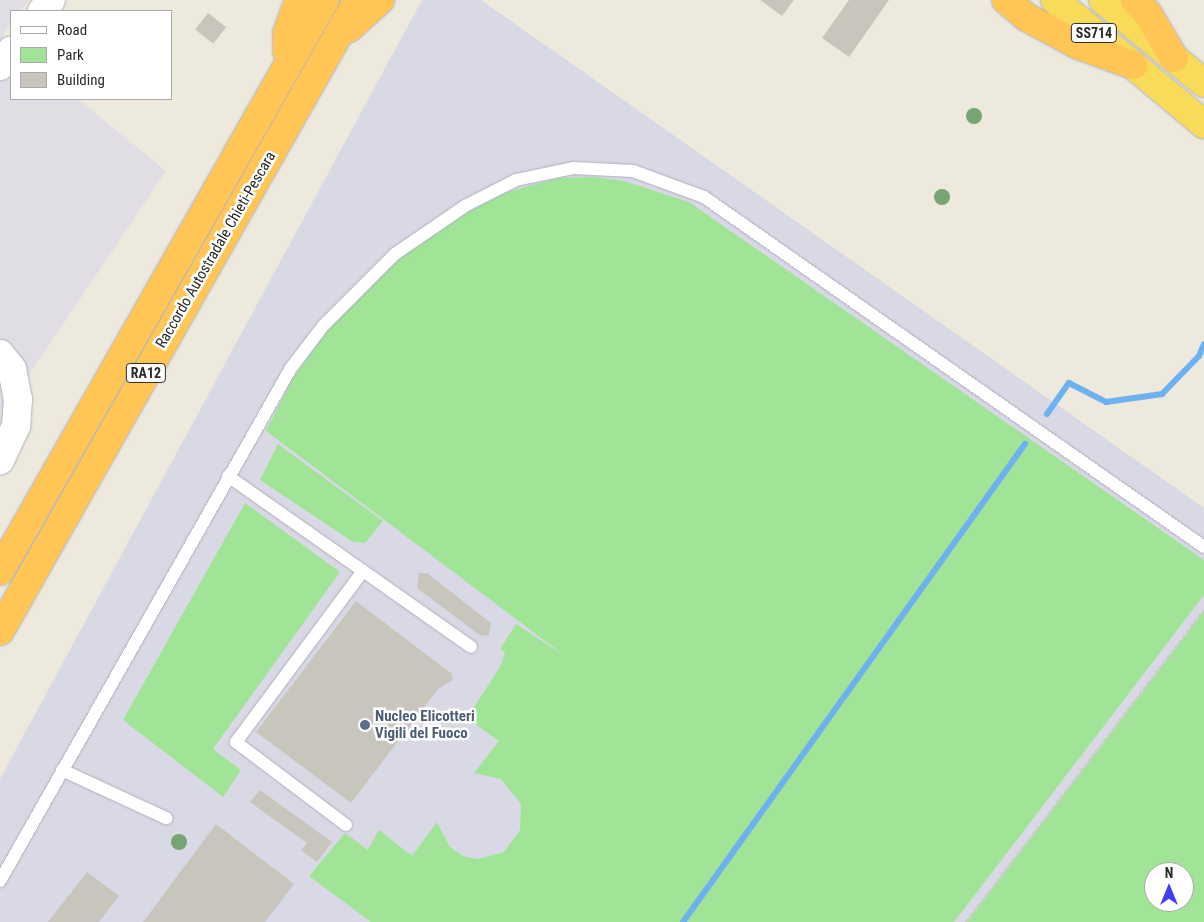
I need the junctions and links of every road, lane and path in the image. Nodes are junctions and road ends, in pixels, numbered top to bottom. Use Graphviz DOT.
graph roads {
  1 [pos="51,0"];
  2 [pos="299,0"];
  3 [pos="324,0"];
  4 [pos="358,0"];
  5 [pos="380,0"];
  6 [pos="1006,0"];
  7 [pos="1055,0"];
  8 [pos="1103,0"];
  9 [pos="1135,0"];
  10 [pos="43,10"];
  11 [pos="337,38"];
  12 [pos="10,52"];
  13 [pos="1174,58"];
  14 [pos="1133,65"];
  15 [pos="0,66"];
  16 [pos="288,66"];
  17 [pos="1204,82"];
  18 [pos="1204,124"];
  19 [pos="0,354"];
  20 [pos="0,461"];
  21 [pos="228,476"];
  22 [pos="1204,546"];
  23 [pos="0,571"];
  24 [pos="363,571"];
  25 [pos="1204,610"];
  26 [pos="0,631"];
  27 [pos="471,647"];
  28 [pos="62,770"];
  29 [pos="166,818"];
  30 [pos="346,825"];
  31 [pos="0,881"];
  32 [pos="966,922"];
  1 -- 10 [label="street"];
  2 -- 16 [label="highway"];
  3 -- 16 [label="highway, Raccordo Autostradale Chieti-Pescara / RA12"];
  4 -- 11 [label="highway, Raccordo Autostradale Chieti-Pescara / RA12"];
  5 -- 11 [label="highway"];
  6 -- 14 [label="highway"];
  7 -- 14 [label="highway, SS714"];
  8 -- 13 [label="highway, SS714"];
  9 -- 13 [label="highway"];
  11 -- 26 [label="highway, Raccordo Autostradale Chieti-Pescara / RA12"];
  12 -- 15 [label="street"];
  13 -- 17 [label="highway, SS714"];
  14 -- 18 [label="highway, SS714"];
  16 -- 23 [label="highway, Raccordo Autostradale Chieti-Pescara / RA12"];
  19 -- 20 [label="street"];
  21 -- 22 [label="lane"];
  21 -- 24 [label="lane"];
  21 -- 28 [label="lane"];
  24 -- 27 [label="lane"];
  24 -- 30 [label="lane"];
  25 -- 32 [label="path"];
  28 -- 29 [label="lane"];
  28 -- 31 [label="lane"];
}
